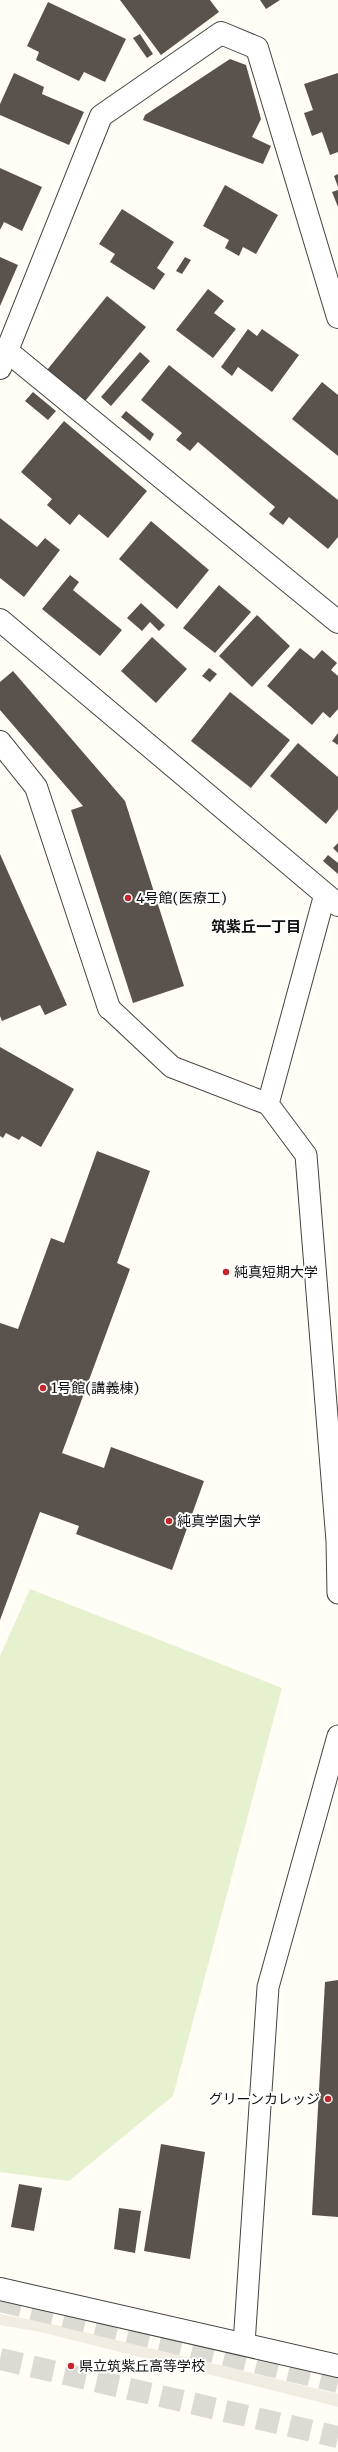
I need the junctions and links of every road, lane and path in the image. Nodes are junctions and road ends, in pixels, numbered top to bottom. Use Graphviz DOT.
graph roads {
  1 [pos="338,317"];
  2 [pos="4,360"];
  3 [pos="0,620"];
  4 [pos="338,622"];
  5 [pos="0,742"];
  6 [pos="332,900"];
  7 [pos="109,1008"];
  8 [pos="268,1104"];
  9 [pos="338,1593"];
  10 [pos="338,1736"];
  11 [pos="0,2289"];
  12 [pos="244,2344"];
  13 [pos="338,2366"];
  1 -- 2 [label="street"];
  2 -- 4 [label="street"];
  3 -- 6 [label="street"];
  5 -- 7 [label="street"];
  6 -- 8 [label="lane"];
  7 -- 8 [label="lane"];
  8 -- 9 [label="lane"];
  10 -- 12 [label="lane"];
  11 -- 12 [label="street"];
  12 -- 13 [label="street"];
}
